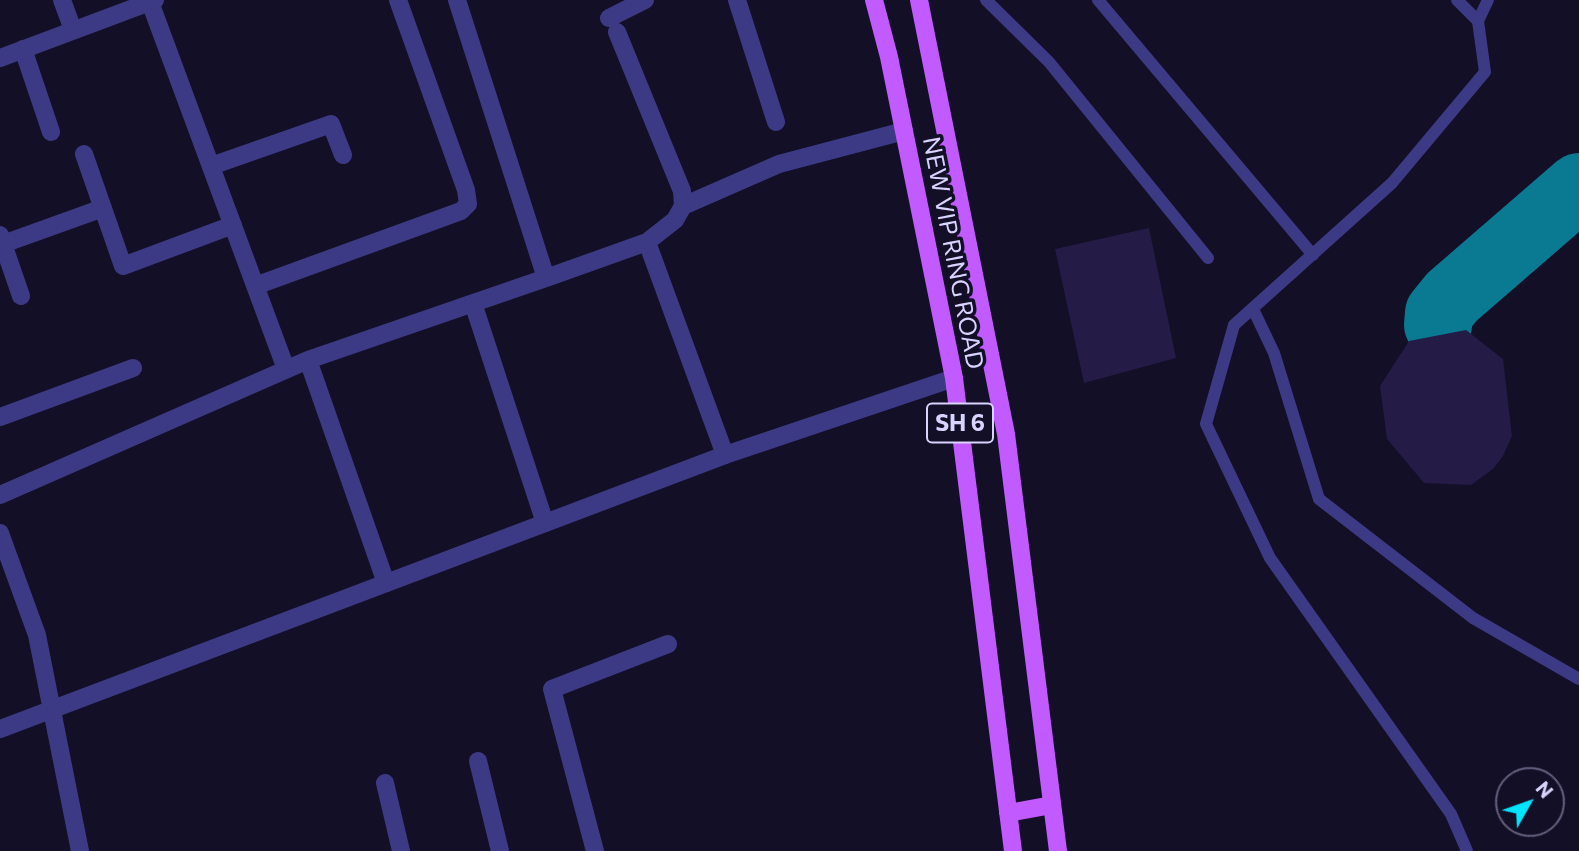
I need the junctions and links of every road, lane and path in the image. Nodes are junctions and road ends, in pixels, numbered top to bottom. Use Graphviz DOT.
graph roads {
  1 [pos="62,0"];
  2 [pos="398,0"];
  3 [pos="457,0"];
  4 [pos="645,0"];
  5 [pos="737,0"];
  6 [pos="874,0"];
  7 [pos="919,0"];
  8 [pos="986,0"];
  9 [pos="1098,0"];
  10 [pos="1457,0"];
  11 [pos="1488,0"];
  12 [pos="152,1"];
  13 [pos="1478,22"];
  14 [pos="73,30"];
  15 [pos="23,49"];
  16 [pos="0,58"];
  17 [pos="776,122"];
  18 [pos="904,131"];
  19 [pos="51,132"];
  20 [pos="84,154"];
  21 [pos="343,155"];
  22 [pos="211,166"];
  23 [pos="683,206"];
  24 [pos="103,208"];
  25 [pos="233,225"];
  26 [pos="1,241"];
  27 [pos="647,242"];
  28 [pos="1313,255"];
  29 [pos="1208,258"];
  30 [pos="546,278"];
  31 [pos="255,286"];
  32 [pos="21,296"];
  33 [pos="472,303"];
  34 [pos="1253,309"];
  35 [pos="308,360"];
  36 [pos="133,368"];
  37 [pos="286,369"];
  38 [pos="954,378"];
  39 [pos="0,417"];
  40 [pos="725,455"];
  41 [pos="0,495"];
  42 [pos="545,523"];
  43 [pos="0,533"];
  44 [pos="386,583"];
  45 [pos="668,644"];
  46 [pos="1579,679"];
  47 [pos="51,709"];
  48 [pos="0,729"];
  49 [pos="478,761"];
  50 [pos="385,783"];
  51 [pos="1052,805"];
  52 [pos="1008,813"];
  53 [pos="80,851"];
  54 [pos="401,851"];
  55 [pos="500,851"];
  56 [pos="595,851"];
  57 [pos="1013,851"];
  58 [pos="1058,851"];
  59 [pos="1467,851"];
  1 -- 14 [label="street"];
  2 -- 31 [label="street"];
  3 -- 30 [label="street"];
  4 -- 23 [label="street"];
  5 -- 17 [label="street"];
  6 -- 18 [label="main road, NEW VIP RING ROAD / SH 6"];
  7 -- 51 [label="main road, NEW VIP RING ROAD / SH 6"];
  8 -- 29 [label="lane"];
  9 -- 28 [label="lane"];
  10 -- 13 [label="lane"];
  11 -- 13 [label="lane"];
  12 -- 14 [label="street"];
  12 -- 22 [label="street"];
  13 -- 28 [label="lane"];
  14 -- 15 [label="street"];
  15 -- 16 [label="street"];
  15 -- 19 [label="street"];
  18 -- 23 [label="street"];
  18 -- 38 [label="main road, NEW VIP RING ROAD / SH 6"];
  20 -- 24 [label="street"];
  21 -- 22 [label="street"];
  22 -- 25 [label="street"];
  23 -- 27 [label="street"];
  24 -- 25 [label="street"];
  24 -- 26 [label="street"];
  25 -- 31 [label="street"];
  26 -- 32 [label="street"];
  27 -- 30 [label="street"];
  27 -- 40 [label="street"];
  28 -- 34 [label="lane"];
  30 -- 33 [label="street"];
  31 -- 37 [label="street"];
  33 -- 35 [label="street"];
  33 -- 42 [label="street"];
  34 -- 46 [label="lane"];
  34 -- 59 [label="lane"];
  35 -- 37 [label="street"];
  35 -- 44 [label="street"];
  36 -- 39 [label="street"];
  37 -- 41 [label="street"];
  38 -- 40 [label="street"];
  38 -- 52 [label="main road, NEW VIP RING ROAD / SH 6"];
  40 -- 42 [label="street"];
  42 -- 44 [label="street"];
  43 -- 47 [label="street"];
  44 -- 47 [label="street"];
  45 -- 56 [label="street"];
  47 -- 48 [label="street"];
  47 -- 53 [label="street"];
  49 -- 55 [label="street"];
  50 -- 54 [label="street"];
  51 -- 52 [label="main road"];
  51 -- 58 [label="main road, NEW VIP RING ROAD / SH 6"];
  52 -- 57 [label="main road, NEW VIP RING ROAD / SH 6"];
}
